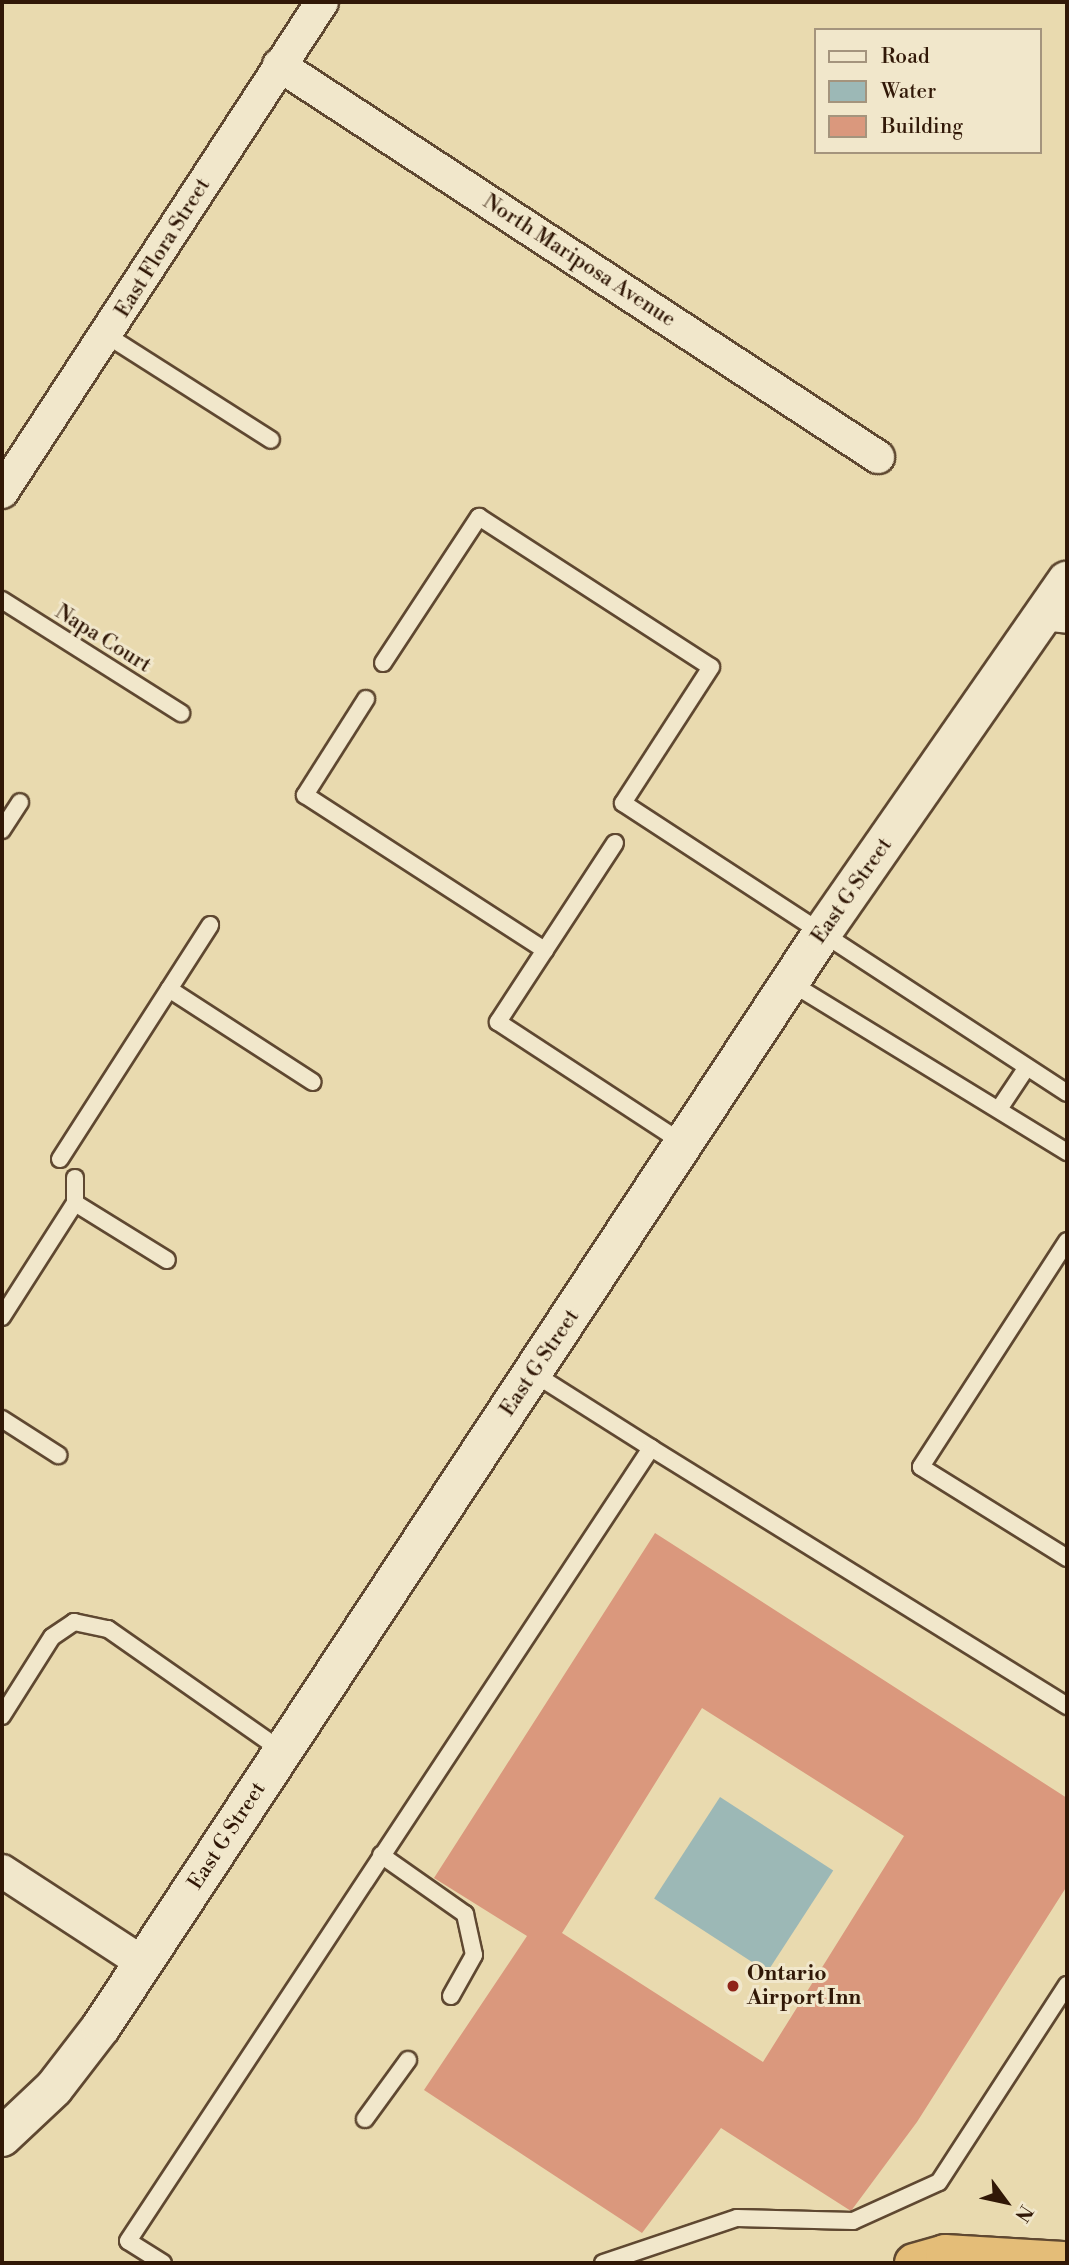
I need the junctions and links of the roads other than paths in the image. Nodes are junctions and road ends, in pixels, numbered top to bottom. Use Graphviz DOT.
graph roads {
  1 [pos="322,2"];
  2 [pos="279,65"];
  3 [pos="108,336"];
  4 [pos="271,440"];
  5 [pos="878,457"];
  6 [pos="2,492"];
  7 [pos="2,600"];
  8 [pos="1061,601"];
  9 [pos="383,663"];
  10 [pos="366,699"];
  11 [pos="181,713"];
  12 [pos="20,802"];
  13 [pos="2,830"];
  14 [pos="615,843"];
  15 [pos="210,925"];
  16 [pos="822,933"];
  17 [pos="545,950"];
  18 [pos="791,982"];
  19 [pos="169,989"];
  20 [pos="1027,1067"];
  21 [pos="313,1082"];
  22 [pos="1067,1093"];
  23 [pos="999,1110"];
  24 [pos="685,1145"];
  25 [pos="1067,1152"];
  26 [pos="60,1159"];
  27 [pos="75,1178"];
  28 [pos="75,1203"];
  29 [pos="1067,1241"];
  30 [pos="167,1260"];
  31 [pos="2,1317"];
  32 [pos="533,1373"];
  33 [pos="2,1419"];
  34 [pos="651,1447"];
  35 [pos="58,1455"];
  36 [pos="1067,1558"];
  37 [pos="1067,1706"];
  38 [pos="2,1716"];
  39 [pos="283,1751"];
  40 [pos="382,1855"];
  41 [pos="2,1871"];
  42 [pos="143,1963"];
  43 [pos="1067,1985"];
  44 [pos="451,1996"];
  45 [pos="408,2060"];
  46 [pos="365,2119"];
  47 [pos="2,2137"];
  48 [pos="1062,2261"];
  49 [pos="163,2263"];
  50 [pos="603,2263"];
  51 [pos="914,2263"];
  1 -- 2 [label="street, East Flora Street"];
  2 -- 3 [label="street, East Flora Street"];
  2 -- 5 [label="street, North Mariposa Avenue"];
  3 -- 4 [label="lane"];
  3 -- 6 [label="street, East Flora Street"];
  7 -- 11 [label="lane, Napa Court"];
  8 -- 16 [label="street, East G Street"];
  9 -- 16 [label="lane"];
  10 -- 17 [label="lane"];
  12 -- 13 [label="lane"];
  14 -- 17 [label="lane"];
  15 -- 19 [label="lane"];
  16 -- 18 [label="street, East G Street"];
  16 -- 20 [label="lane"];
  17 -- 24 [label="lane"];
  18 -- 23 [label="lane"];
  18 -- 24 [label="street, East G Street"];
  19 -- 21 [label="lane"];
  19 -- 26 [label="lane"];
  20 -- 22 [label="lane"];
  20 -- 23 [label="lane"];
  23 -- 25 [label="lane"];
  24 -- 32 [label="street, East G Street"];
  27 -- 28 [label="lane"];
  28 -- 30 [label="lane"];
  28 -- 31 [label="lane"];
  29 -- 36 [label="lane"];
  32 -- 34 [label="lane"];
  32 -- 39 [label="street, East G Street"];
  33 -- 35 [label="lane"];
  34 -- 37 [label="lane"];
  34 -- 40 [label="lane"];
  38 -- 39 [label="lane"];
  39 -- 42 [label="street, East G Street"];
  40 -- 44 [label="lane"];
  40 -- 49 [label="lane"];
  41 -- 42 [label="street"];
  42 -- 47 [label="street, East G Street"];
  43 -- 50 [label="lane"];
  45 -- 46 [label="lane"];
  48 -- 51 [label="highway"];
}
